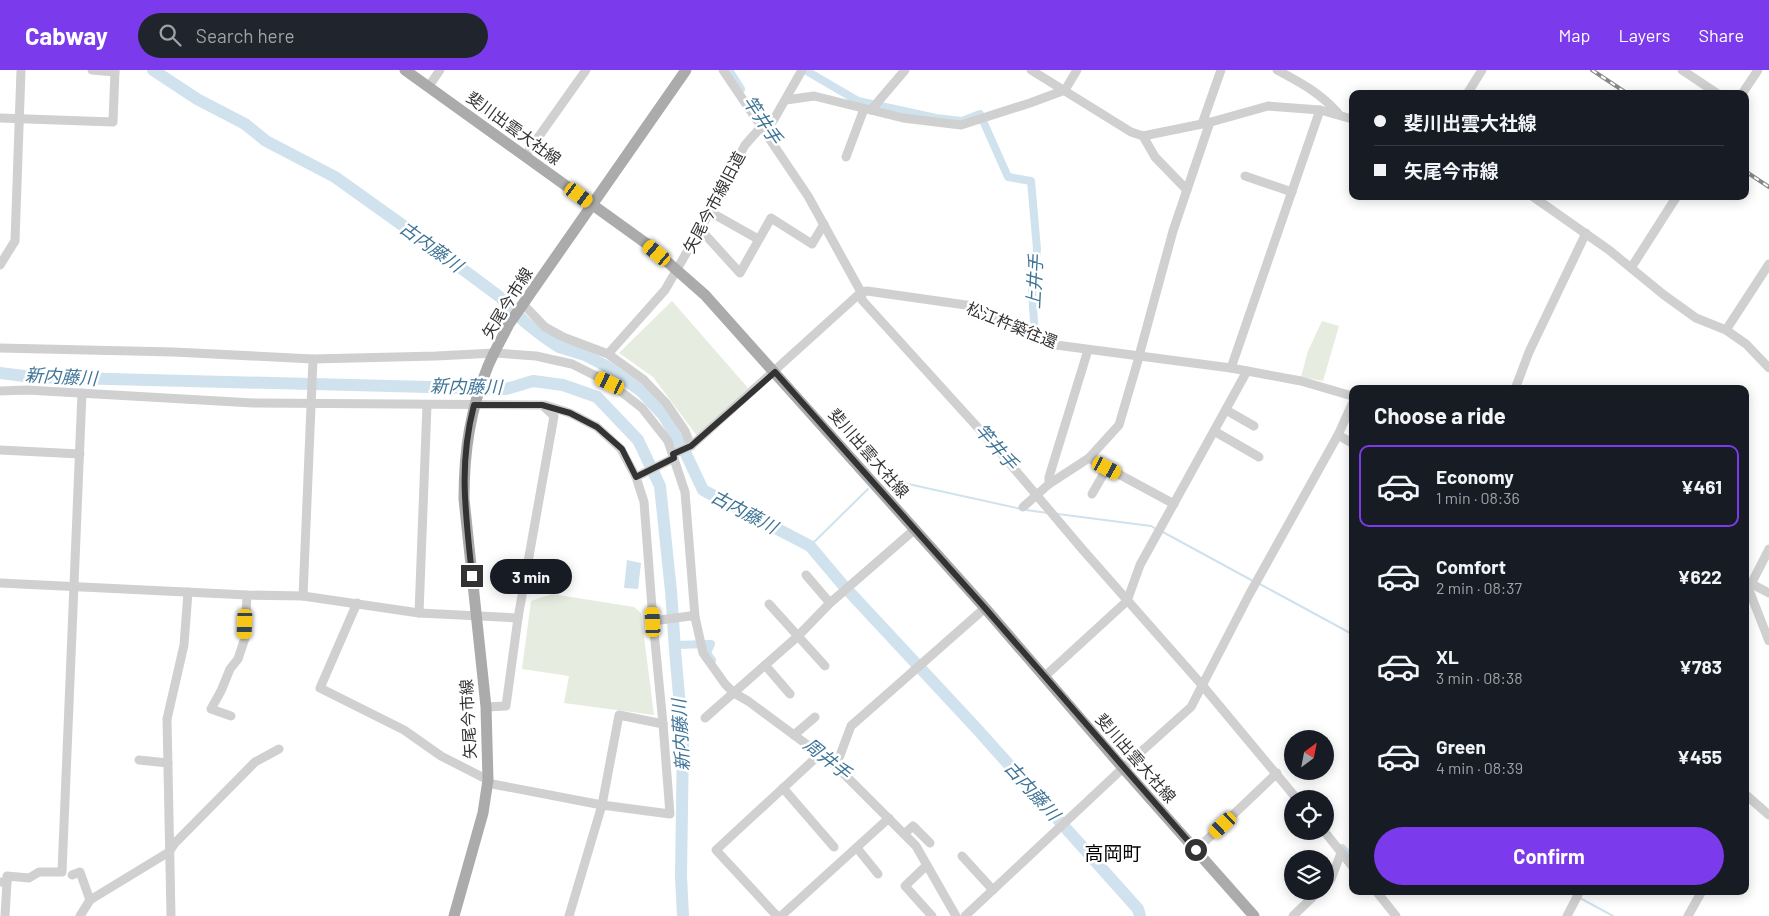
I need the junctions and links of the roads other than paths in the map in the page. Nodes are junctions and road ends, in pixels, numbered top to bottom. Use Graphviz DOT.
graph roads {
  1 [pos="21,70"];
  2 [pos="92,70"];
  3 [pos="405,70"];
  4 [pos="440,70"];
  5 [pos="586,70"];
  6 [pos="686,70"];
  7 [pos="723,70"];
  8 [pos="802,70"];
  9 [pos="904,70"];
  10 [pos="1031,70"];
  11 [pos="1077,70"];
  12 [pos="1221,70"];
  13 [pos="1276,70"];
  14 [pos="1482,70"];
  15 [pos="1682,70"];
  16 [pos="1758,70"];
  17 [pos="115,71"];
  18 [pos="429,86"];
  19 [pos="1065,90"];
  20 [pos="1470,90"];
  21 [pos="1712,90"];
  22 [pos="1745,90"];
  23 [pos="786,100"];
  24 [pos="867,110"];
  25 [pos="1320,110"];
  26 [pos="1338,114"];
  27 [pos="0,118"];
  28 [pos="20,118"];
  29 [pos="1349,118"];
  30 [pos="1206,123"];
  31 [pos="761,127"];
  32 [pos="1143,136"];
  33 [pos="525,156"];
  34 [pos="846,157"];
  35 [pos="1245,176"];
  36 [pos="1187,190"];
  37 [pos="1292,192"];
  38 [pos="1538,200"];
  39 [pos="1674,200"];
  40 [pos="593,205"];
  41 [pos="710,212"];
  42 [pos="824,224"];
  43 [pos="700,229"];
  44 [pos="1586,233"];
  45 [pos="758,239"];
  46 [pos="1769,264"];
  47 [pos="0,265"];
  48 [pos="1631,268"];
  49 [pos="678,270"];
  50 [pos="861,293"];
  51 [pos="523,304"];
  52 [pos="1726,330"];
  53 [pos="0,348"];
  54 [pos="1088,350"];
  55 [pos="495,353"];
  56 [pos="608,354"];
  57 [pos="1139,356"];
  58 [pos="313,359"];
  59 [pos="1231,368"];
  60 [pos="1769,368"];
  61 [pos="1247,371"];
  62 [pos="775,372"];
  63 [pos="1516,385"];
  64 [pos="0,391"];
  65 [pos="82,393"];
  66 [pos="1349,395"];
  67 [pos="312,403"];
  68 [pos="427,405"];
  69 [pos="474,405"];
  70 [pos="542,405"];
  71 [pos="1226,410"];
  72 [pos="1349,411"];
  73 [pos="1254,426"];
  74 [pos="1214,431"];
  75 [pos="1338,436"];
  76 [pos="1349,442"];
  77 [pos="691,446"];
  78 [pos="0,450"];
  79 [pos="80,454"];
  80 [pos="674,456"];
  81 [pos="1259,457"];
  82 [pos="1089,458"];
  83 [pos="1107,468"];
  84 [pos="636,477"];
  85 [pos="1049,484"];
  86 [pos="1092,494"];
  87 [pos="1037,496"];
  88 [pos="1174,504"];
  89 [pos="1023,507"];
  90 [pos="914,530"];
  91 [pos="1769,549"];
  92 [pos="806,575"];
  93 [pos="0,583"];
  94 [pos="74,587"];
  95 [pos="1749,587"];
  96 [pos="1749,589"];
  97 [pos="1749,591"];
  98 [pos="188,592"];
  99 [pos="1769,592"];
  100 [pos="246,596"];
  101 [pos="302,596"];
  102 [pos="1127,601"];
  103 [pos="357,603"];
  104 [pos="830,603"];
  105 [pos="769,604"];
  106 [pos="985,608"];
  107 [pos="419,613"];
  108 [pos="476,616"];
  109 [pos="693,617"];
  110 [pos="518,618"];
  111 [pos="654,621"];
  112 [pos="797,637"];
  113 [pos="1769,641"];
  114 [pos="765,665"];
  115 [pos="825,666"];
  116 [pos="1044,677"];
  117 [pos="1202,685"];
  118 [pos="734,693"];
  119 [pos="790,694"];
  120 [pos="486,708"];
  121 [pos="231,716"];
  122 [pos="815,717"];
  123 [pos="705,718"];
  124 [pos="663,724"];
  125 [pos="794,735"];
  126 [pos="279,749"];
  127 [pos="820,754"];
  128 [pos="139,760"];
  129 [pos="168,763"];
  130 [pos="836,766"];
  131 [pos="1123,768"];
  132 [pos="1277,773"];
  133 [pos="487,782"];
  134 [pos="783,788"];
  135 [pos="1291,790"];
  136 [pos="1749,798"];
  137 [pos="602,805"];
  138 [pos="1769,815"];
  139 [pos="889,818"];
  140 [pos="904,834"];
  141 [pos="1331,840"];
  142 [pos="930,843"];
  143 [pos="834,847"];
  144 [pos="857,848"];
  145 [pos="1196,850"];
  146 [pos="169,852"];
  147 [pos="1341,853"];
  148 [pos="962,856"];
  149 [pos="1349,862"];
  150 [pos="927,865"];
  151 [pos="1334,871"];
  152 [pos="878,874"];
  153 [pos="72,875"];
  154 [pos="3,882"];
  155 [pos="993,890"];
  156 [pos="1379,895"];
  157 [pos="1578,895"];
  158 [pos="1700,895"];
  159 [pos="90,900"];
  160 [pos="1310,900"];
  161 [pos="5,916"];
  162 [pos="80,916"];
  163 [pos="171,916"];
  164 [pos="454,916"];
  165 [pos="569,916"];
  166 [pos="779,916"];
  167 [pos="932,916"];
  168 [pos="956,916"];
  169 [pos="966,916"];
  170 [pos="1254,916"];
  171 [pos="1293,916"];
  172 [pos="1396,916"];
  173 [pos="1567,916"];
  174 [pos="1688,916"];
  1 -- 28 [label="street"];
  2 -- 17 [label="street"];
  3 -- 18 [label="main road, 斐川出雲大社線"];
  4 -- 18 [label="street"];
  5 -- 33 [label="street"];
  6 -- 40 [label="main road, 矢尾今市線"];
  7 -- 31 [label="street"];
  8 -- 23 [label="street, 矢尾今市線旧道"];
  9 -- 24 [label="street"];
  10 -- 19 [label="street"];
  11 -- 19 [label="street"];
  12 -- 30 [label="street"];
  13 -- 26 [label="street"];
  14 -- 20 [label="street"];
  15 -- 21 [label="street"];
  16 -- 22 [label="street"];
  17 -- 28 [label="street"];
  18 -- 33 [label="main road, 斐川出雲大社線"];
  19 -- 24 [label="street"];
  19 -- 32 [label="street"];
  23 -- 24 [label="street"];
  23 -- 31 [label="street, 矢尾今市線旧道"];
  24 -- 34 [label="street"];
  25 -- 26 [label="street"];
  25 -- 30 [label="street"];
  25 -- 37 [label="street"];
  26 -- 29 [label="street"];
  27 -- 28 [label="street"];
  28 -- 47 [label="street"];
  30 -- 32 [label="street"];
  30 -- 36 [label="street"];
  31 -- 41 [label="street, 矢尾今市線旧道"];
  31 -- 42 [label="street"];
  32 -- 36 [label="street"];
  33 -- 40 [label="main road, 斐川出雲大社線"];
  35 -- 37 [label="street"];
  36 -- 57 [label="street"];
  37 -- 59 [label="street"];
  38 -- 44 [label="street"];
  39 -- 48 [label="street"];
  40 -- 49 [label="main road, 斐川出雲大社線"];
  40 -- 51 [label="main road, 矢尾今市線"];
  41 -- 43 [label="street, 矢尾今市線旧道"];
  41 -- 45 [label="street"];
  42 -- 45 [label="street"];
  42 -- 50 [label="street"];
  43 -- 45 [label="street"];
  43 -- 49 [label="street, 矢尾今市線旧道"];
  44 -- 48 [label="street"];
  44 -- 63 [label="street"];
  46 -- 52 [label="street"];
  48 -- 52 [label="street"];
  49 -- 56 [label="street, 矢尾今市線旧道"];
  49 -- 62 [label="main road, 斐川出雲大社線"];
  50 -- 54 [label="street, 松江杵築往還"];
  50 -- 62 [label="street"];
  50 -- 87 [label="street"];
  51 -- 55 [label="main road, 矢尾今市線"];
  51 -- 56 [label="street"];
  52 -- 60 [label="street"];
  53 -- 58 [label="street"];
  54 -- 57 [label="street, 松江杵築往還"];
  54 -- 85 [label="street"];
  55 -- 58 [label="street"];
  55 -- 69 [label="main road, 矢尾今市線"];
  55 -- 80 [label="street"];
  56 -- 77 [label="street"];
  57 -- 59 [label="street, 松江杵築往還"];
  57 -- 82 [label="street"];
  58 -- 67 [label="street"];
  59 -- 61 [label="street, 松江杵築往還"];
  61 -- 66 [label="street, 松江杵築往還"];
  61 -- 71 [label="street"];
  62 -- 77 [label="street"];
  62 -- 90 [label="main road, 斐川出雲大社線"];
  64 -- 65 [label="street"];
  65 -- 67 [label="street"];
  65 -- 79 [label="street"];
  67 -- 68 [label="street"];
  67 -- 101 [label="street"];
  68 -- 69 [label="street"];
  68 -- 107 [label="street"];
  69 -- 70 [label="street"];
  69 -- 108 [label="main road, 矢尾今市線"];
  70 -- 84 [label="street"];
  70 -- 110 [label="street"];
  71 -- 73 [label="street"];
  71 -- 74 [label="street"];
  72 -- 75 [label="street"];
  74 -- 81 [label="street"];
  74 -- 88 [label="street"];
  75 -- 76 [label="street"];
  75 -- 117 [label="street"];
  77 -- 80 [label="street"];
  78 -- 79 [label="street"];
  79 -- 94 [label="street"];
  80 -- 84 [label="street"];
  80 -- 109 [label="street"];
  82 -- 83 [label="street"];
  82 -- 85 [label="street"];
  83 -- 86 [label="street"];
  83 -- 88 [label="street"];
  84 -- 111 [label="street"];
  85 -- 87 [label="street"];
  87 -- 89 [label="street"];
  87 -- 102 [label="street"];
  88 -- 102 [label="street"];
  90 -- 104 [label="street"];
  90 -- 106 [label="main road, 斐川出雲大社線"];
  91 -- 95 [label="street"];
  92 -- 104 [label="street"];
  93 -- 94 [label="street"];
  94 -- 98 [label="street"];
  94 -- 154 [label="street"];
  96 -- 99 [label="street"];
  97 -- 113 [label="street"];
  98 -- 100 [label="street"];
  98 -- 129 [label="street"];
  100 -- 101 [label="street"];
  100 -- 121 [label="street"];
  101 -- 103 [label="street"];
  102 -- 116 [label="street"];
  102 -- 117 [label="street"];
  103 -- 107 [label="street"];
  103 -- 133 [label="street"];
  104 -- 112 [label="street"];
  105 -- 112 [label="street"];
  106 -- 116 [label="main road, 斐川出雲大社線"];
  106 -- 130 [label="street"];
  107 -- 108 [label="street"];
  108 -- 110 [label="street"];
  108 -- 120 [label="main road, 矢尾今市線"];
  109 -- 111 [label="street"];
  109 -- 118 [label="street"];
  110 -- 120 [label="street"];
  111 -- 124 [label="street"];
  112 -- 114 [label="street"];
  112 -- 115 [label="street"];
  114 -- 118 [label="street"];
  114 -- 119 [label="street"];
  116 -- 131 [label="main road, 斐川出雲大社線"];
  117 -- 131 [label="street"];
  117 -- 132 [label="street"];
  118 -- 123 [label="street"];
  118 -- 125 [label="street"];
  120 -- 133 [label="main road, 矢尾今市線"];
  122 -- 125 [label="street"];
  124 -- 137 [label="street"];
  124 -- 137 [label="street"];
  125 -- 127 [label="street"];
  126 -- 146 [label="street"];
  127 -- 130 [label="street"];
  127 -- 134 [label="street"];
  128 -- 129 [label="street"];
  129 -- 146 [label="street"];
  130 -- 139 [label="street"];
  131 -- 145 [label="main road, 斐川出雲大社線"];
  131 -- 155 [label="street"];
  132 -- 135 [label="street"];
  132 -- 145 [label="street"];
  133 -- 137 [label="street"];
  133 -- 164 [label="main road, 矢尾今市線"];
  134 -- 143 [label="street"];
  134 -- 166 [label="street"];
  136 -- 138 [label="street"];
  137 -- 165 [label="street"];
  139 -- 140 [label="street"];
  139 -- 144 [label="street"];
  140 -- 142 [label="street"];
  140 -- 150 [label="street"];
  141 -- 147 [label="street"];
  144 -- 152 [label="street"];
  144 -- 166 [label="street"];
  145 -- 170 [label="main road, 斐川出雲大社線"];
  146 -- 159 [label="street"];
  146 -- 163 [label="street"];
  147 -- 149 [label="street"];
  147 -- 151 [label="street"];
  148 -- 155 [label="street"];
  150 -- 167 [label="street"];
  150 -- 168 [label="street"];
  153 -- 159 [label="street"];
  154 -- 161 [label="street"];
  155 -- 169 [label="street"];
  156 -- 172 [label="street"];
  157 -- 173 [label="street"];
  158 -- 174 [label="street"];
  159 -- 162 [label="street"];
  160 -- 171 [label="street"];
}
